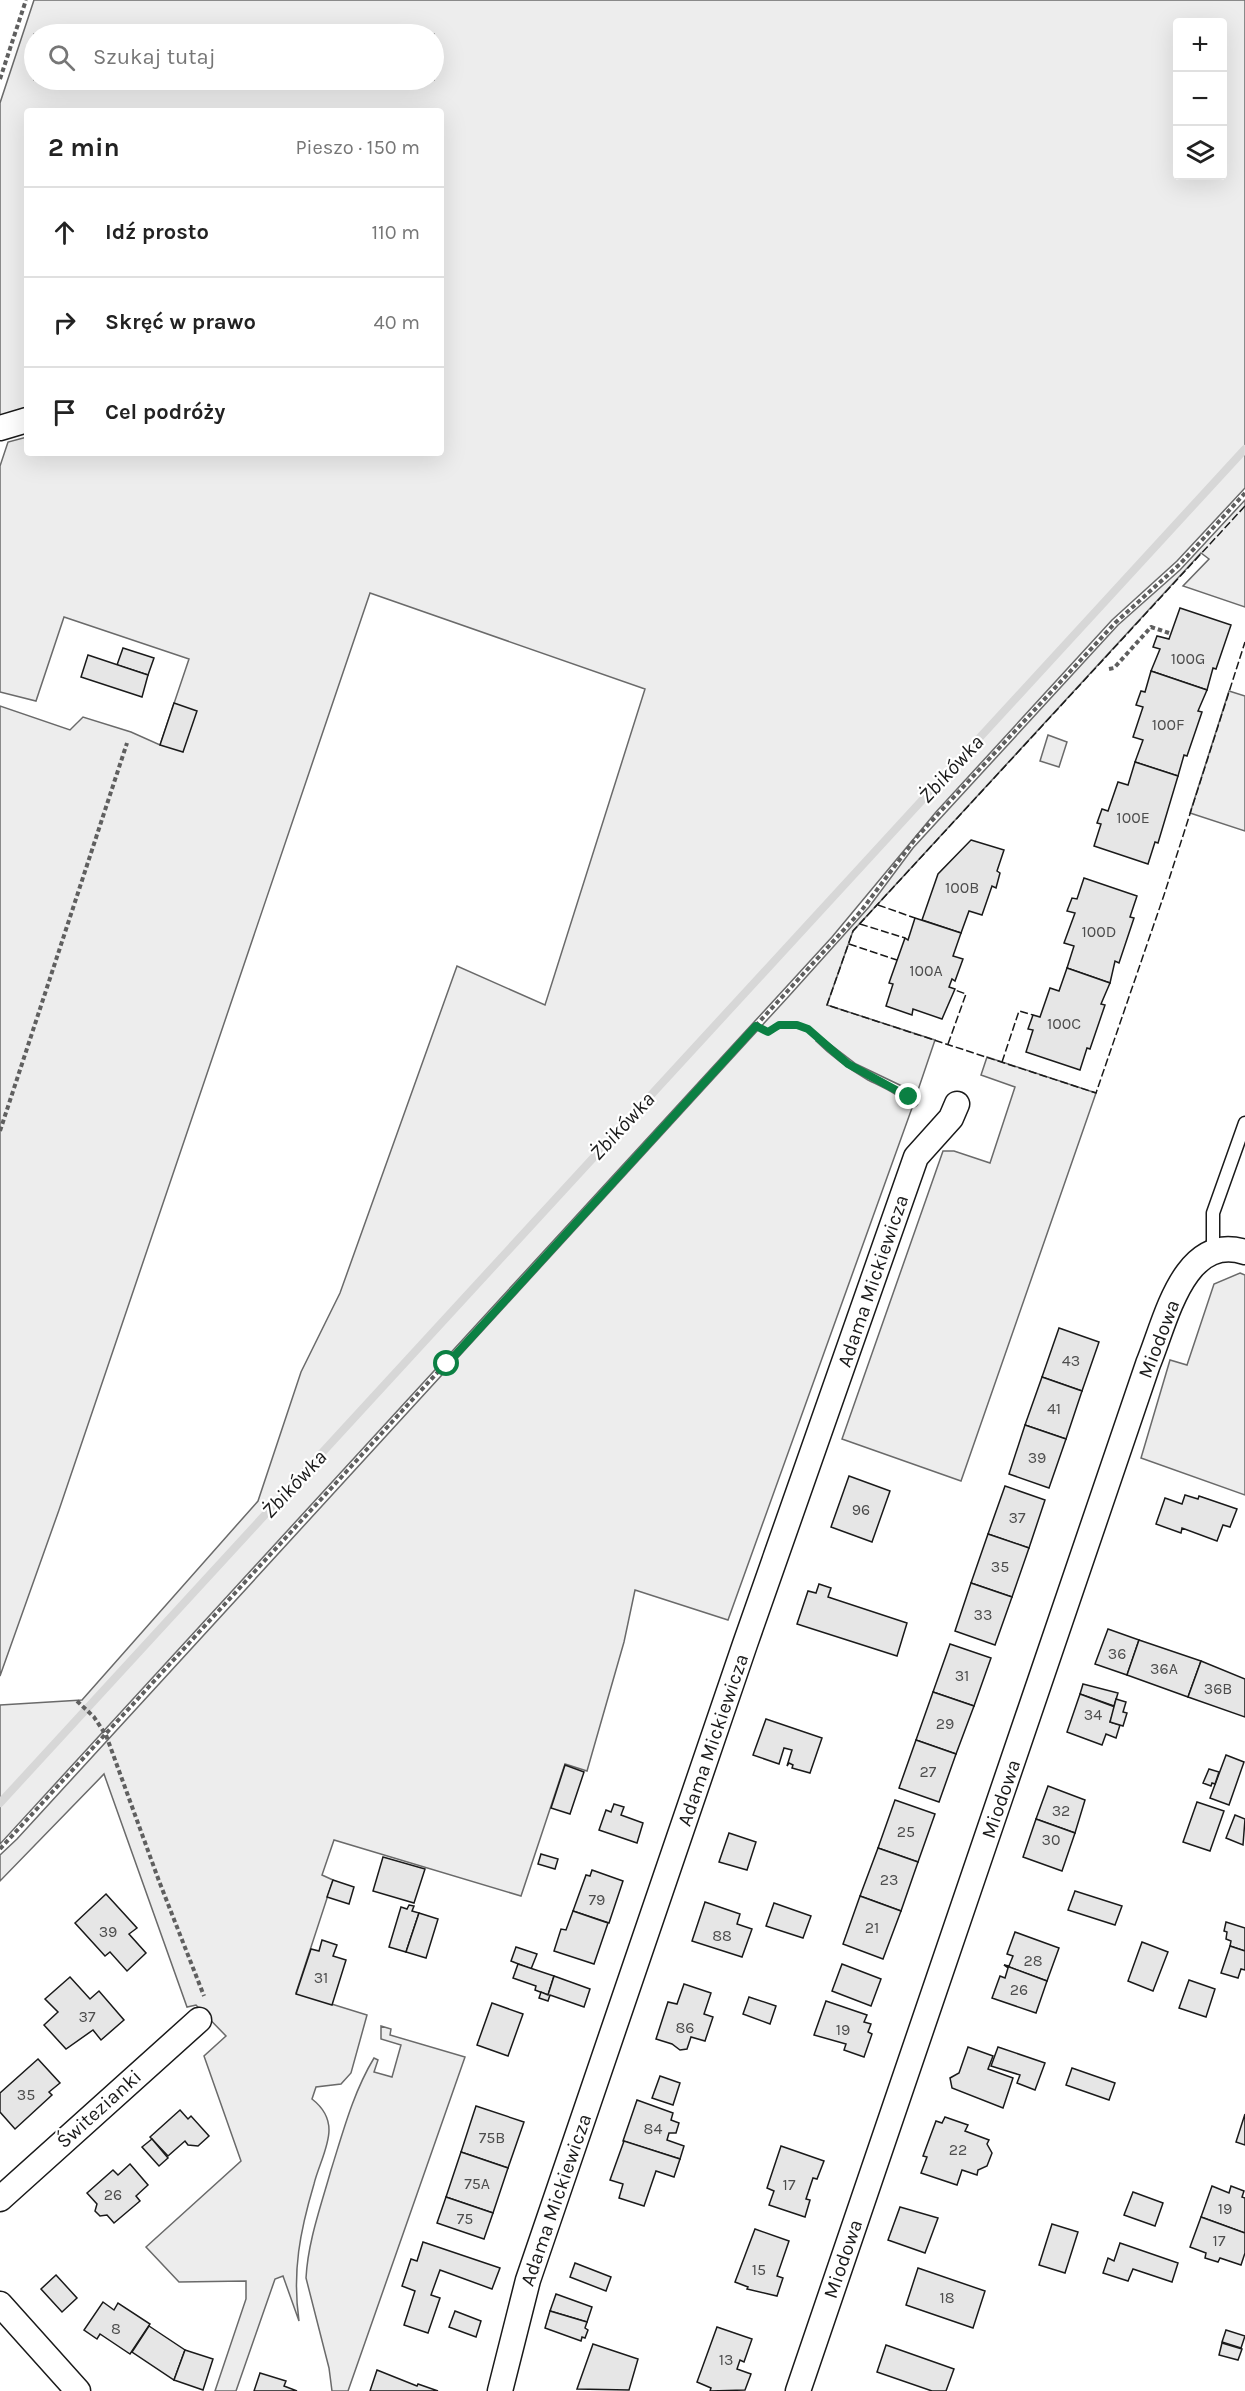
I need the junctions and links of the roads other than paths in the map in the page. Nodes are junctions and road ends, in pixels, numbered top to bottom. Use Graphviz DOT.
graph roads {
  1 [pos="24,421"];
  2 [pos="0,428"];
  3 [pos="957,1104"];
  4 [pos="1245,1123"];
  5 [pos="1213,1251"];
  6 [pos="1245,1252"];
  7 [pos="199,2020"];
  8 [pos="0,2199"];
  9 [pos="0,2304"];
  10 [pos="78,2391"];
  11 [pos="500,2391"];
  12 [pos="798,2391"];
  1 -- 2 [label="street"];
  3 -- 11 [label="street, Adama Mickiewicza"];
  4 -- 5 [label="lane"];
  5 -- 6 [label="street"];
  5 -- 12 [label="street, Miodowa"];
  7 -- 8 [label="street, Świtezianki"];
  9 -- 10 [label="street"];
}
